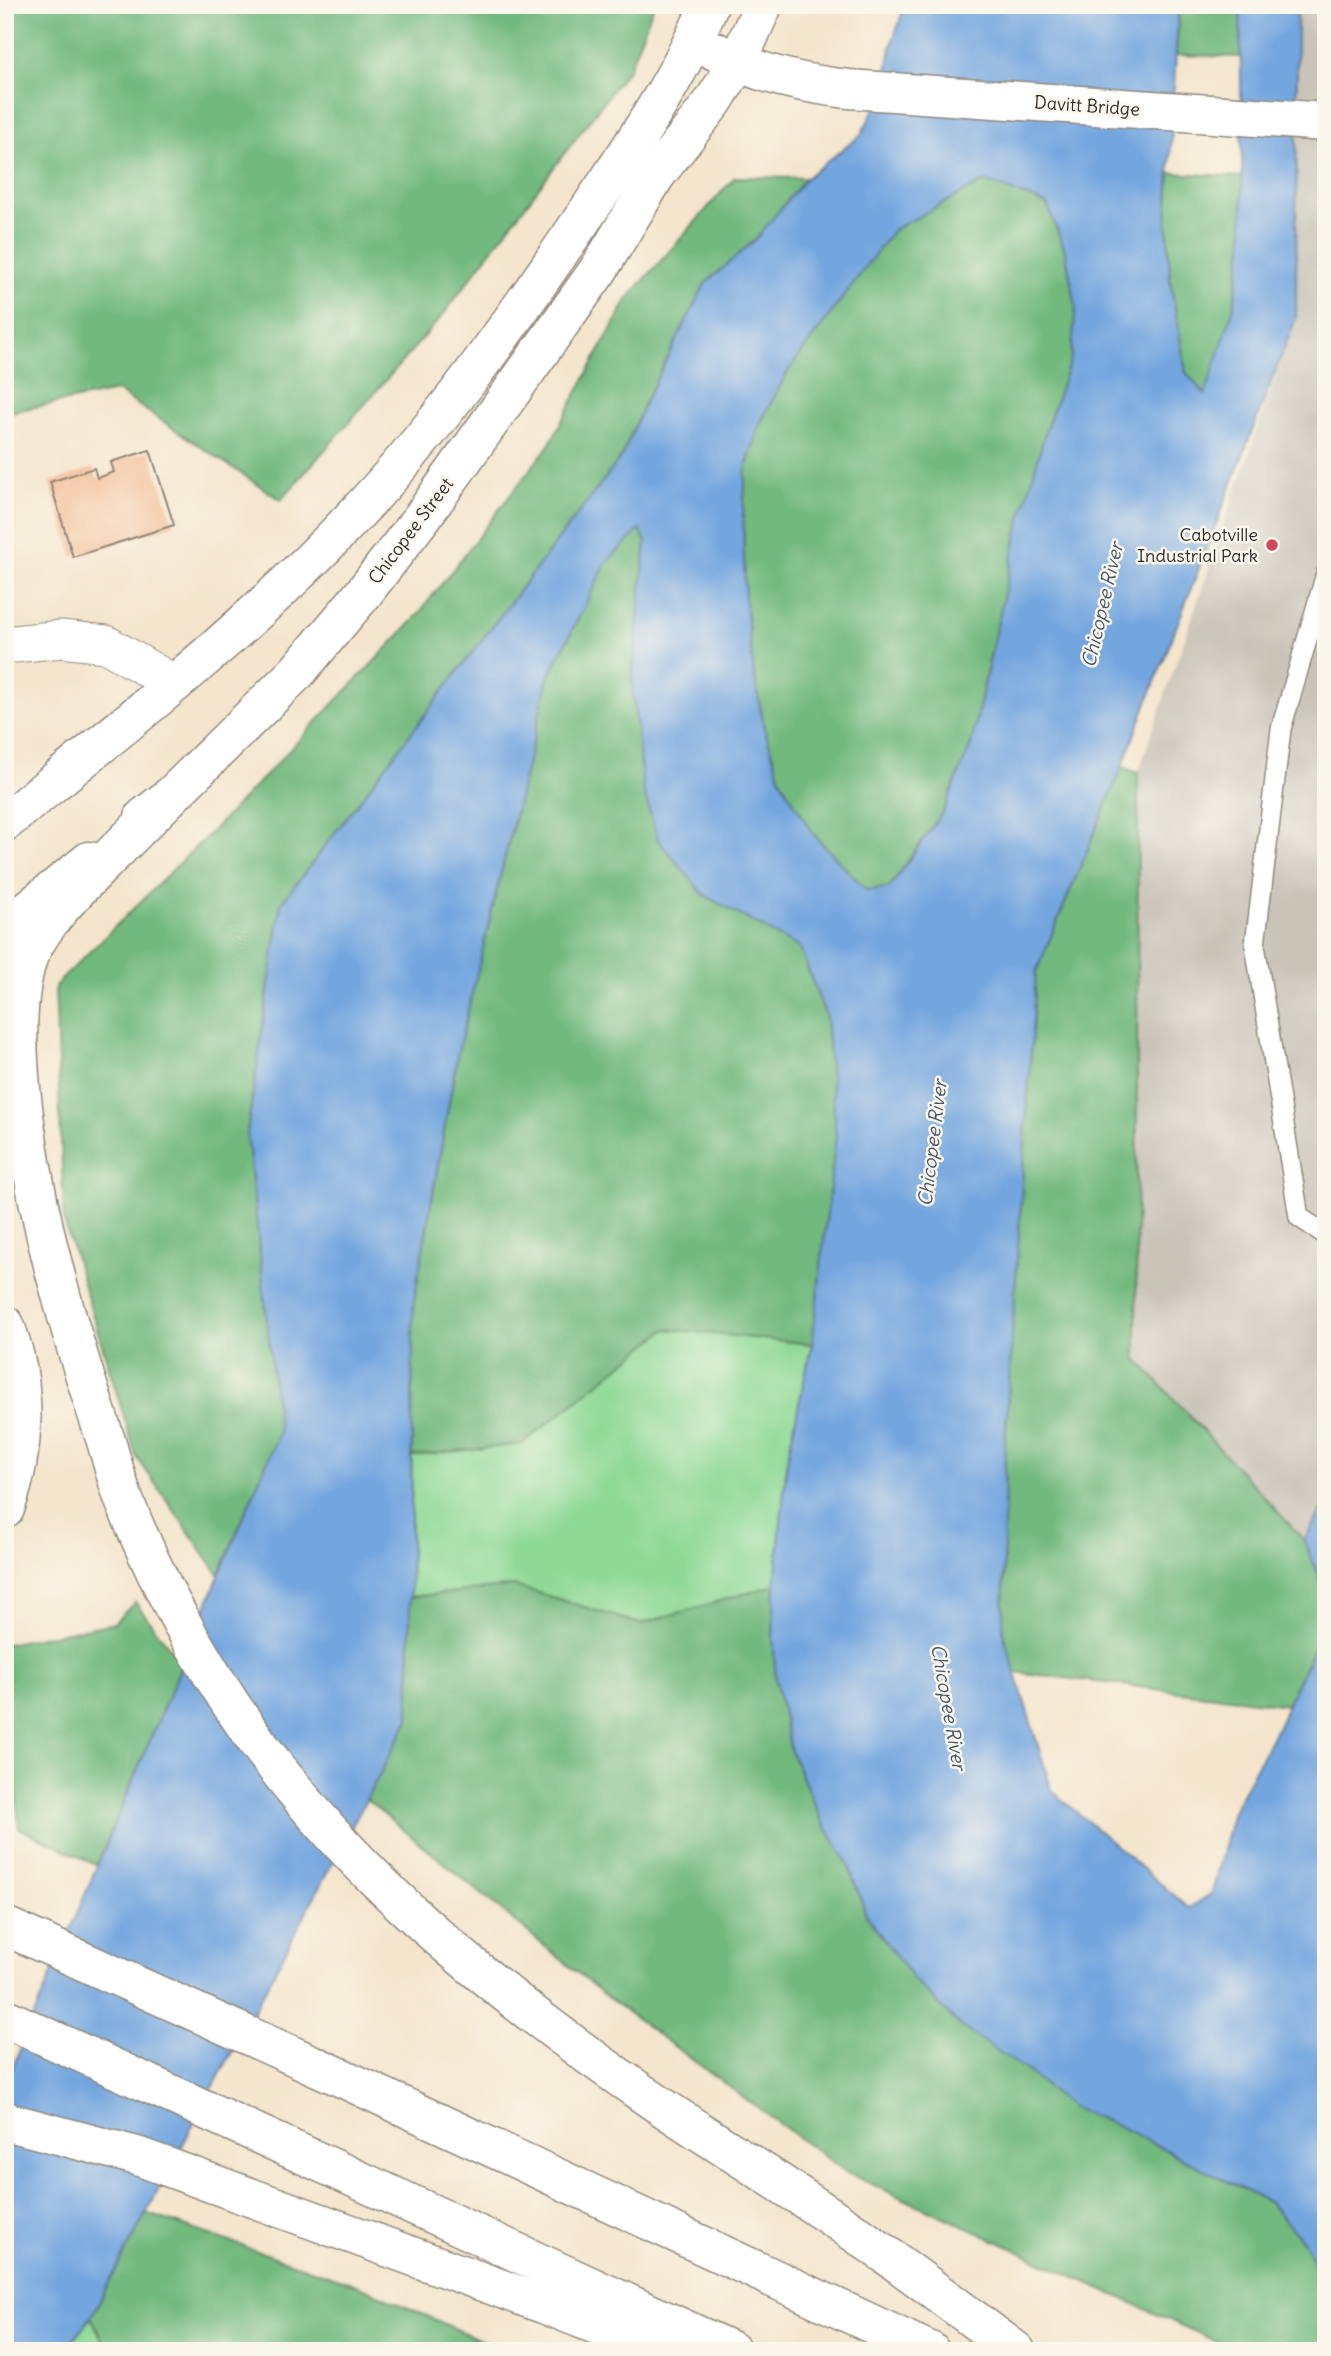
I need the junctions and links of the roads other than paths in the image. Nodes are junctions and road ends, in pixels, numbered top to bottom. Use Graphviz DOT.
graph roads {
  1 [pos="763,5"];
  2 [pos="701,22"];
  3 [pos="737,64"];
  4 [pos="1326,122"];
  5 [pos="1326,573"];
  6 [pos="5,645"];
  7 [pos="174,684"];
  8 [pos="171,796"];
  9 [pos="5,822"];
  10 [pos="5,928"];
  11 [pos="5,1183"];
  12 [pos="1326,1235"];
  13 [pos="51,1259"];
  14 [pos="5,1325"];
  15 [pos="5,1509"];
  16 [pos="5,1926"];
  17 [pos="5,2018"];
  18 [pos="5,2121"];
  19 [pos="662,2351"];
  20 [pos="732,2351"];
  21 [pos="930,2351"];
  22 [pos="1016,2351"];
  1 -- 3 [label="main road, Chicopee Street"];
  2 -- 3 [label="main road, Davitt Bridge"];
  2 -- 7 [label="main road"];
  3 -- 4 [label="main road, Davitt Bridge"];
  3 -- 8 [label="main road, Chicopee Street"];
  5 -- 12 [label="lane"];
  6 -- 7 [label="street"];
  7 -- 9 [label="main road"];
  8 -- 10 [label="main road, Chicopee Street"];
  8 -- 13 [label="main road"];
  11 -- 13 [label="main road"];
  13 -- 22 [label="main road"];
  14 -- 15 [label="main road"];
  16 -- 21 [label="main road"];
  17 -- 20 [label="main road"];
  18 -- 19 [label="main road"];
}
